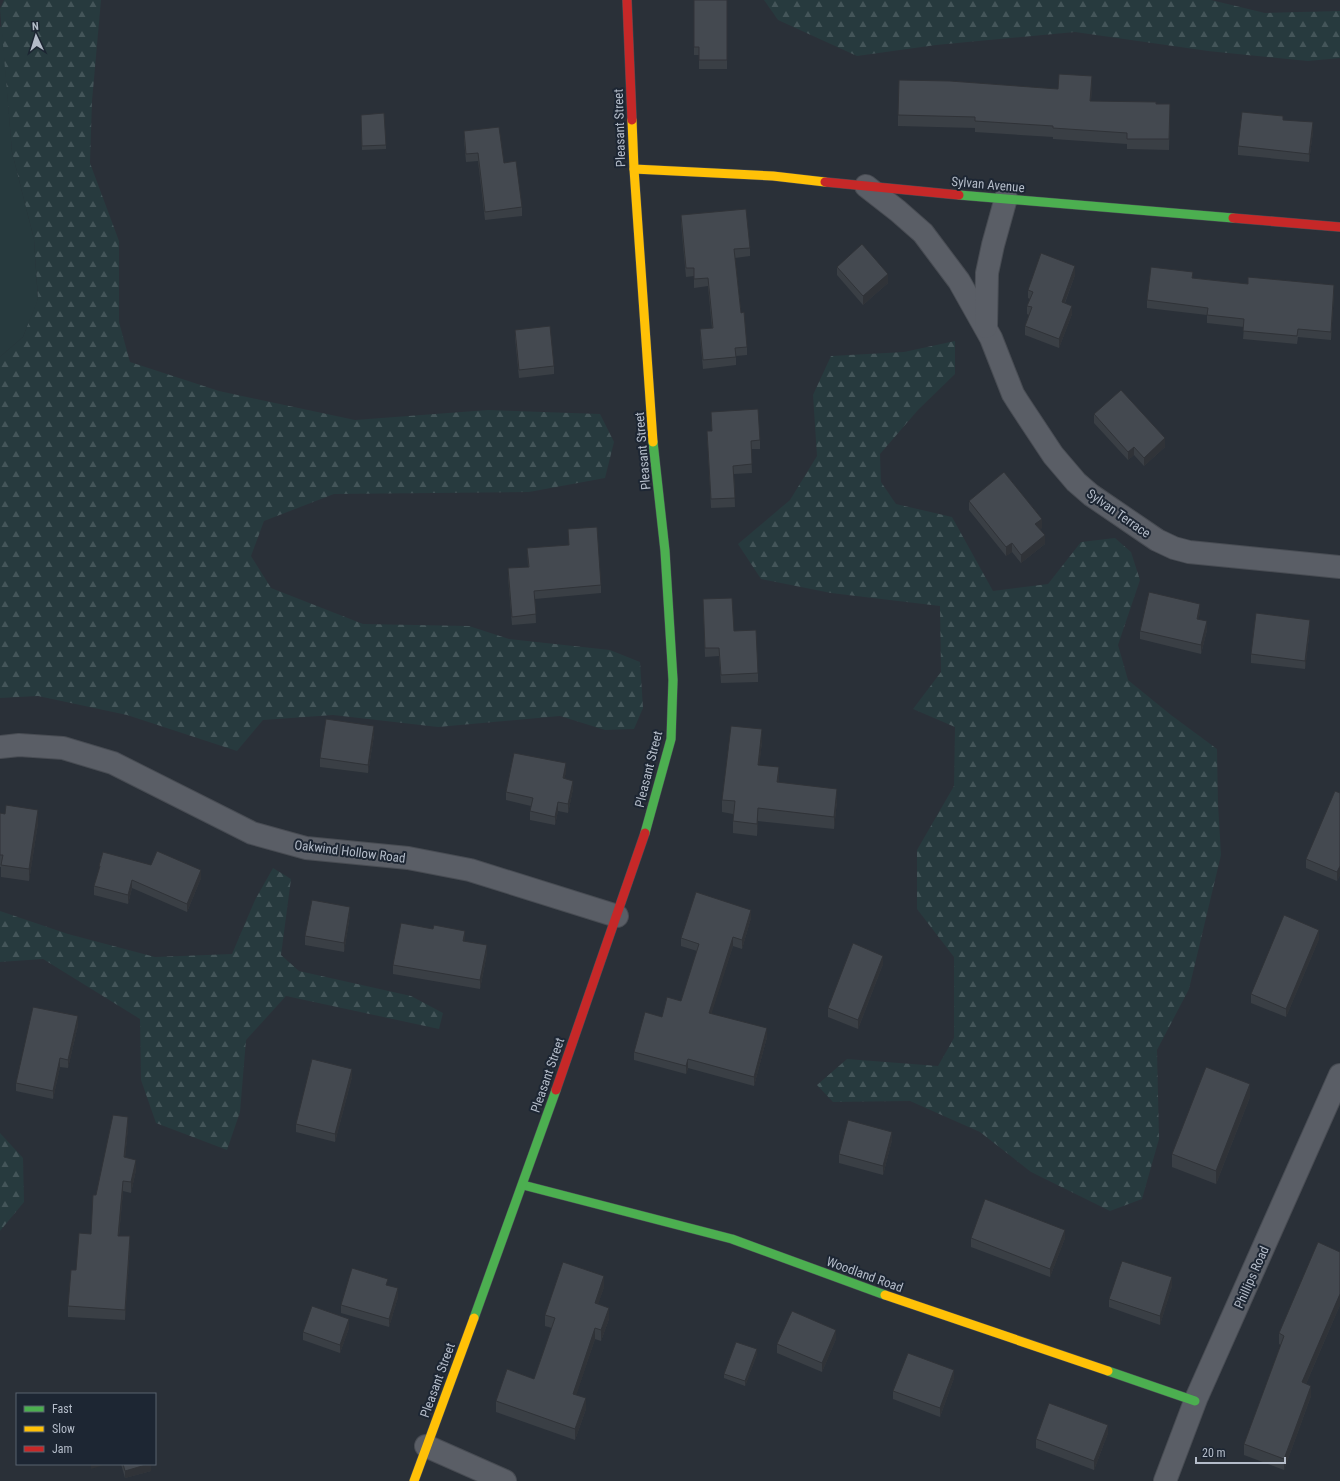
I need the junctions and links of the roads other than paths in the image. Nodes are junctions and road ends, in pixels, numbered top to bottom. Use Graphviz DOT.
graph roads {
  1 [pos="627,0"];
  2 [pos="634,169"];
  3 [pos="866,186"];
  4 [pos="1006,198"];
  5 [pos="1340,227"];
  6 [pos="986,328"];
  7 [pos="1340,567"];
  8 [pos="0,747"];
  9 [pos="617,916"];
  10 [pos="1340,1075"];
  11 [pos="523,1185"];
  12 [pos="1195,1401"];
  13 [pos="426,1446"];
  14 [pos="414,1481"];
  15 [pos="505,1481"];
  16 [pos="1165,1481"];
  1 -- 2 [label="street, Pleasant Street"];
  2 -- 3 [label="street, Sylvan Avenue"];
  2 -- 9 [label="street, Pleasant Street"];
  3 -- 4 [label="street, Sylvan Avenue"];
  3 -- 6 [label="street, Sylvan Terrace"];
  4 -- 5 [label="street, Sylvan Avenue"];
  4 -- 6 [label="street, Sylvan Terrace"];
  6 -- 7 [label="street, Sylvan Terrace"];
  8 -- 9 [label="street, Oakwind Hollow Road"];
  9 -- 11 [label="street, Pleasant Street"];
  10 -- 12 [label="street, Phillips Road"];
  11 -- 12 [label="street, Woodland Road"];
  11 -- 13 [label="street, Pleasant Street"];
  12 -- 16 [label="street, Phillips Road"];
  13 -- 14 [label="street, Pleasant Street"];
  13 -- 15 [label="street"];
}
